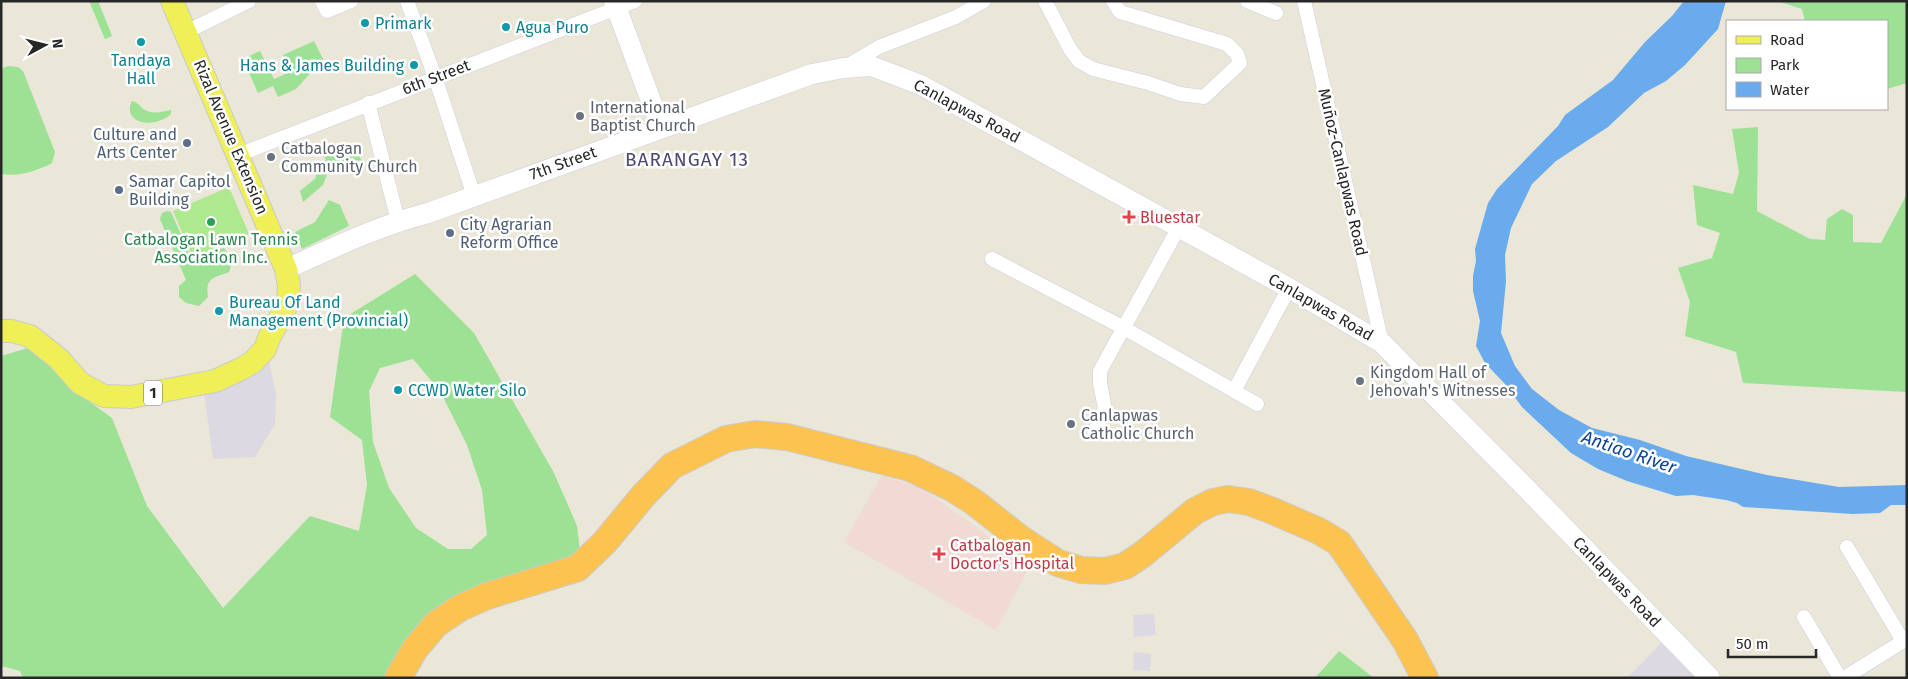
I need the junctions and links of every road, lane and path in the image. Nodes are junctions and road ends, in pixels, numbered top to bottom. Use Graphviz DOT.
graph roads {
  1 [pos="172,1"];
  2 [pos="249,1"];
  3 [pos="322,1"];
  4 [pos="351,1"];
  5 [pos="407,1"];
  6 [pos="984,1"];
  7 [pos="1045,1"];
  8 [pos="1113,1"];
  9 [pos="1248,1"];
  10 [pos="1304,1"];
  11 [pos="622,3"];
  12 [pos="1276,13"];
  13 [pos="186,32"];
  14 [pos="844,68"];
  15 [pos="435,77"];
  16 [pos="368,104"];
  17 [pos="661,128"];
  18 [pos="238,155"];
  19 [pos="474,196"];
  20 [pos="398,221"];
  21 [pos="1179,227"];
  22 [pos="992,259"];
  23 [pos="286,269"];
  24 [pos="1289,288"];
  25 [pos="1124,328"];
  26 [pos="1,331"];
  27 [pos="1382,343"];
  28 [pos="1234,390"];
  29 [pos="1258,404"];
  30 [pos="1094,432"];
  31 [pos="1847,547"];
  32 [pos="1804,617"];
  33 [pos="1905,640"];
  34 [pos="398,678"];
  35 [pos="1425,678"];
  36 [pos="1710,678"];
  37 [pos="1840,678"];
  38 [pos="1844,678"];
  1 -- 13 [label="main road, Rizal Avenue Extension / 1"];
  2 -- 13 [label="street"];
  3 -- 4 [label="street"];
  5 -- 15 [label="street"];
  6 -- 14 [label="street"];
  7 -- 8 [label="street"];
  9 -- 12 [label="street"];
  10 -- 27 [label="street, Muñoz-Canlapwas Road"];
  11 -- 15 [label="street, 6th Street"];
  11 -- 17 [label="street"];
  13 -- 18 [label="main road, Rizal Avenue Extension / 1"];
  14 -- 17 [label="street, 7th Street"];
  14 -- 21 [label="street, Canlapwas Road"];
  15 -- 16 [label="street, 6th Street"];
  15 -- 19 [label="street"];
  16 -- 18 [label="street, 6th Street"];
  16 -- 20 [label="street"];
  17 -- 19 [label="street, 7th Street"];
  18 -- 23 [label="main road, Rizal Avenue Extension / 1"];
  19 -- 20 [label="street, 7th Street"];
  20 -- 23 [label="street, 7th Street"];
  21 -- 24 [label="street, Canlapwas Road"];
  21 -- 25 [label="street"];
  22 -- 25 [label="street"];
  23 -- 26 [label="main road, Rizal Avenue Extension / 1"];
  24 -- 27 [label="street, Canlapwas Road"];
  24 -- 28 [label="street"];
  25 -- 28 [label="street"];
  25 -- 30 [label="street"];
  27 -- 36 [label="street, Canlapwas Road"];
  28 -- 29 [label="street"];
  31 -- 33 [label="street"];
  32 -- 37 [label="street"];
  33 -- 38 [label="street"];
  34 -- 35 [label="highway"];
}
